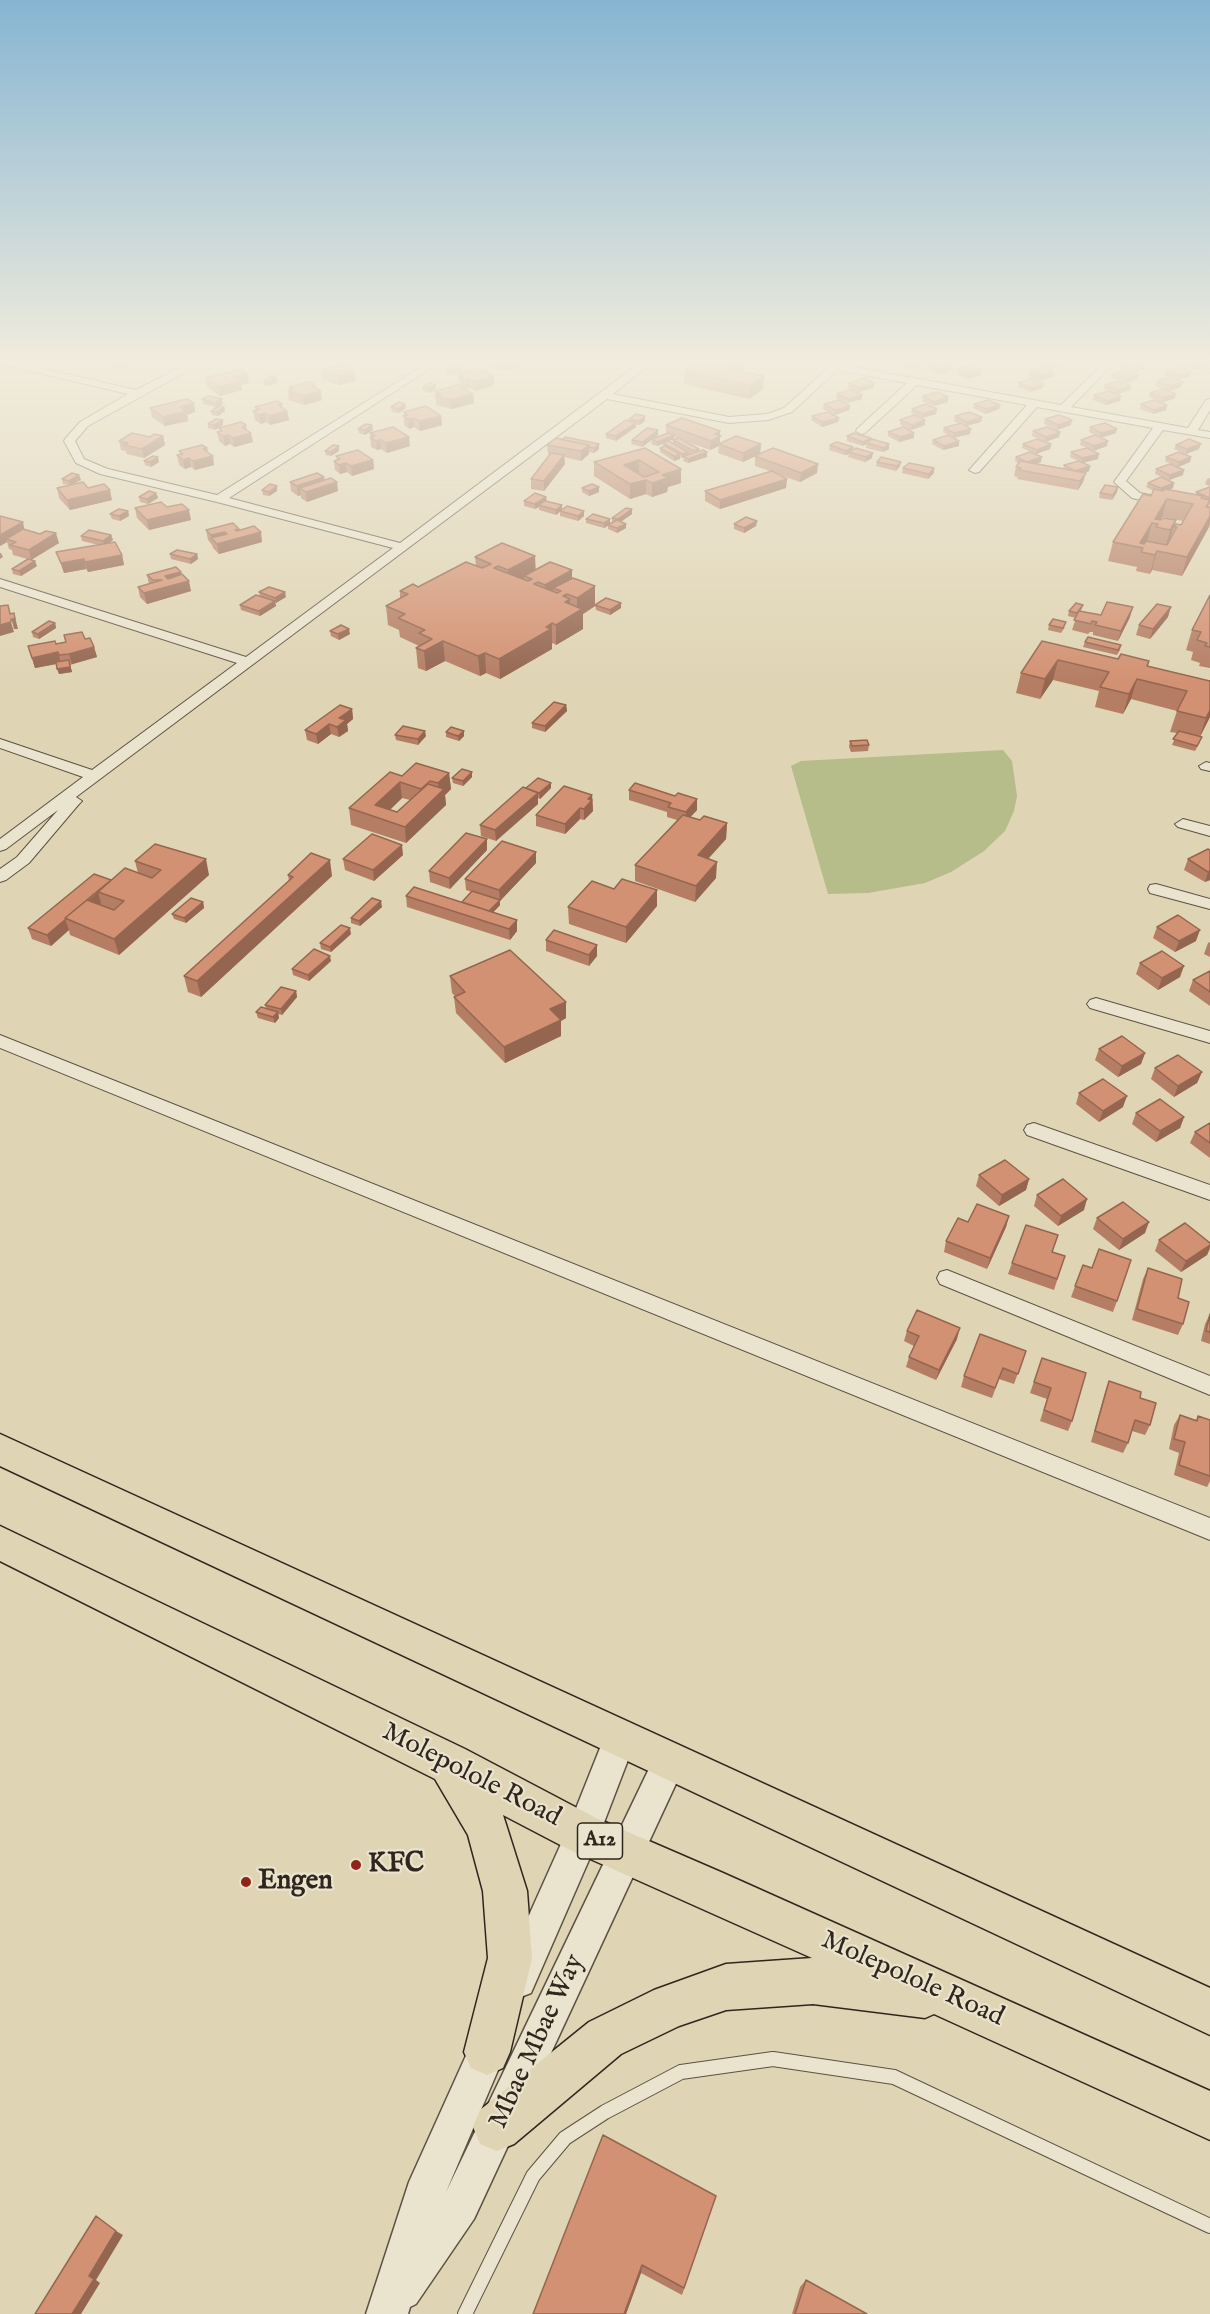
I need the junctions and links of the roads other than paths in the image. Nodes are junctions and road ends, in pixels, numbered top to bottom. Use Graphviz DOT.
graph roads {
  1 [pos="94,467"];
  2 [pos="270,467"];
  3 [pos="510,467"];
  4 [pos="978,467"];
  5 [pos="1131,467"];
  6 [pos="975,470"];
  7 [pos="219,499"];
  8 [pos="1210,512"];
  9 [pos="402,548"];
  10 [pos="0,583"];
  11 [pos="248,662"];
  12 [pos="0,743"];
  13 [pos="95,776"];
  14 [pos="1183,824"];
  15 [pos="1210,831"];
  16 [pos="0,846"];
  17 [pos="0,877"];
  18 [pos="1156,889"];
  19 [pos="1210,904"];
  20 [pos="1096,1004"];
  21 [pos="1210,1037"];
  22 [pos="0,1041"];
  23 [pos="1034,1130"];
  24 [pos="1210,1193"];
  25 [pos="947,1278"];
  26 [pos="1210,1386"];
  27 [pos="0,1449"];
  28 [pos="1210,1529"];
  29 [pos="0,1543"];
  30 [pos="620,1739"];
  31 [pos="670,1762"];
  32 [pos="450,1764"];
  33 [pos="583,1833"];
  34 [pos="627,1852"];
  35 [pos="954,1999"];
  36 [pos="1210,2013"];
  37 [pos="487,2052"];
  38 [pos="1210,2116"];
  39 [pos="497,2127"];
  40 [pos="1210,2226"];
  41 [pos="387,2313"];
  42 [pos="465,2314"];
  1 -- 7 [label="street"];
  2 -- 7 [label="street"];
  3 -- 9 [label="street"];
  4 -- 6 [label="street"];
  5 -- 8 [label="street"];
  7 -- 9 [label="street"];
  9 -- 11 [label="street"];
  10 -- 11 [label="street"];
  11 -- 13 [label="street"];
  12 -- 13 [label="street"];
  13 -- 16 [label="street"];
  13 -- 17 [label="street"];
  14 -- 15 [label="street"];
  18 -- 19 [label="street"];
  20 -- 21 [label="street"];
  22 -- 28 [label="street"];
  23 -- 24 [label="street"];
  25 -- 26 [label="street"];
  27 -- 30 [label="main road"];
  29 -- 32 [label="main road, Molepolole Road / A12"];
  30 -- 31 [label="main road"];
  30 -- 33 [label="street, Mbae Mbae Way"];
  31 -- 34 [label="street, Mbae Mbae Way"];
  31 -- 36 [label="main road"];
  32 -- 33 [label="main road, Molepolole Road / A12"];
  32 -- 37 [label="main road"];
  33 -- 34 [label="main road, Molepolole Road / A12"];
  33 -- 37 [label="street, Mbae Mbae Way"];
  34 -- 35 [label="main road, Molepolole Road / A12"];
  34 -- 39 [label="street, Mbae Mbae Way"];
  35 -- 38 [label="main road, Molepolole Road / A12"];
  35 -- 39 [label="main road"];
  37 -- 41 [label="street, Mbae Mbae Way"];
  39 -- 41 [label="street, Mbae Mbae Way"];
  40 -- 42 [label="lane"];
}
